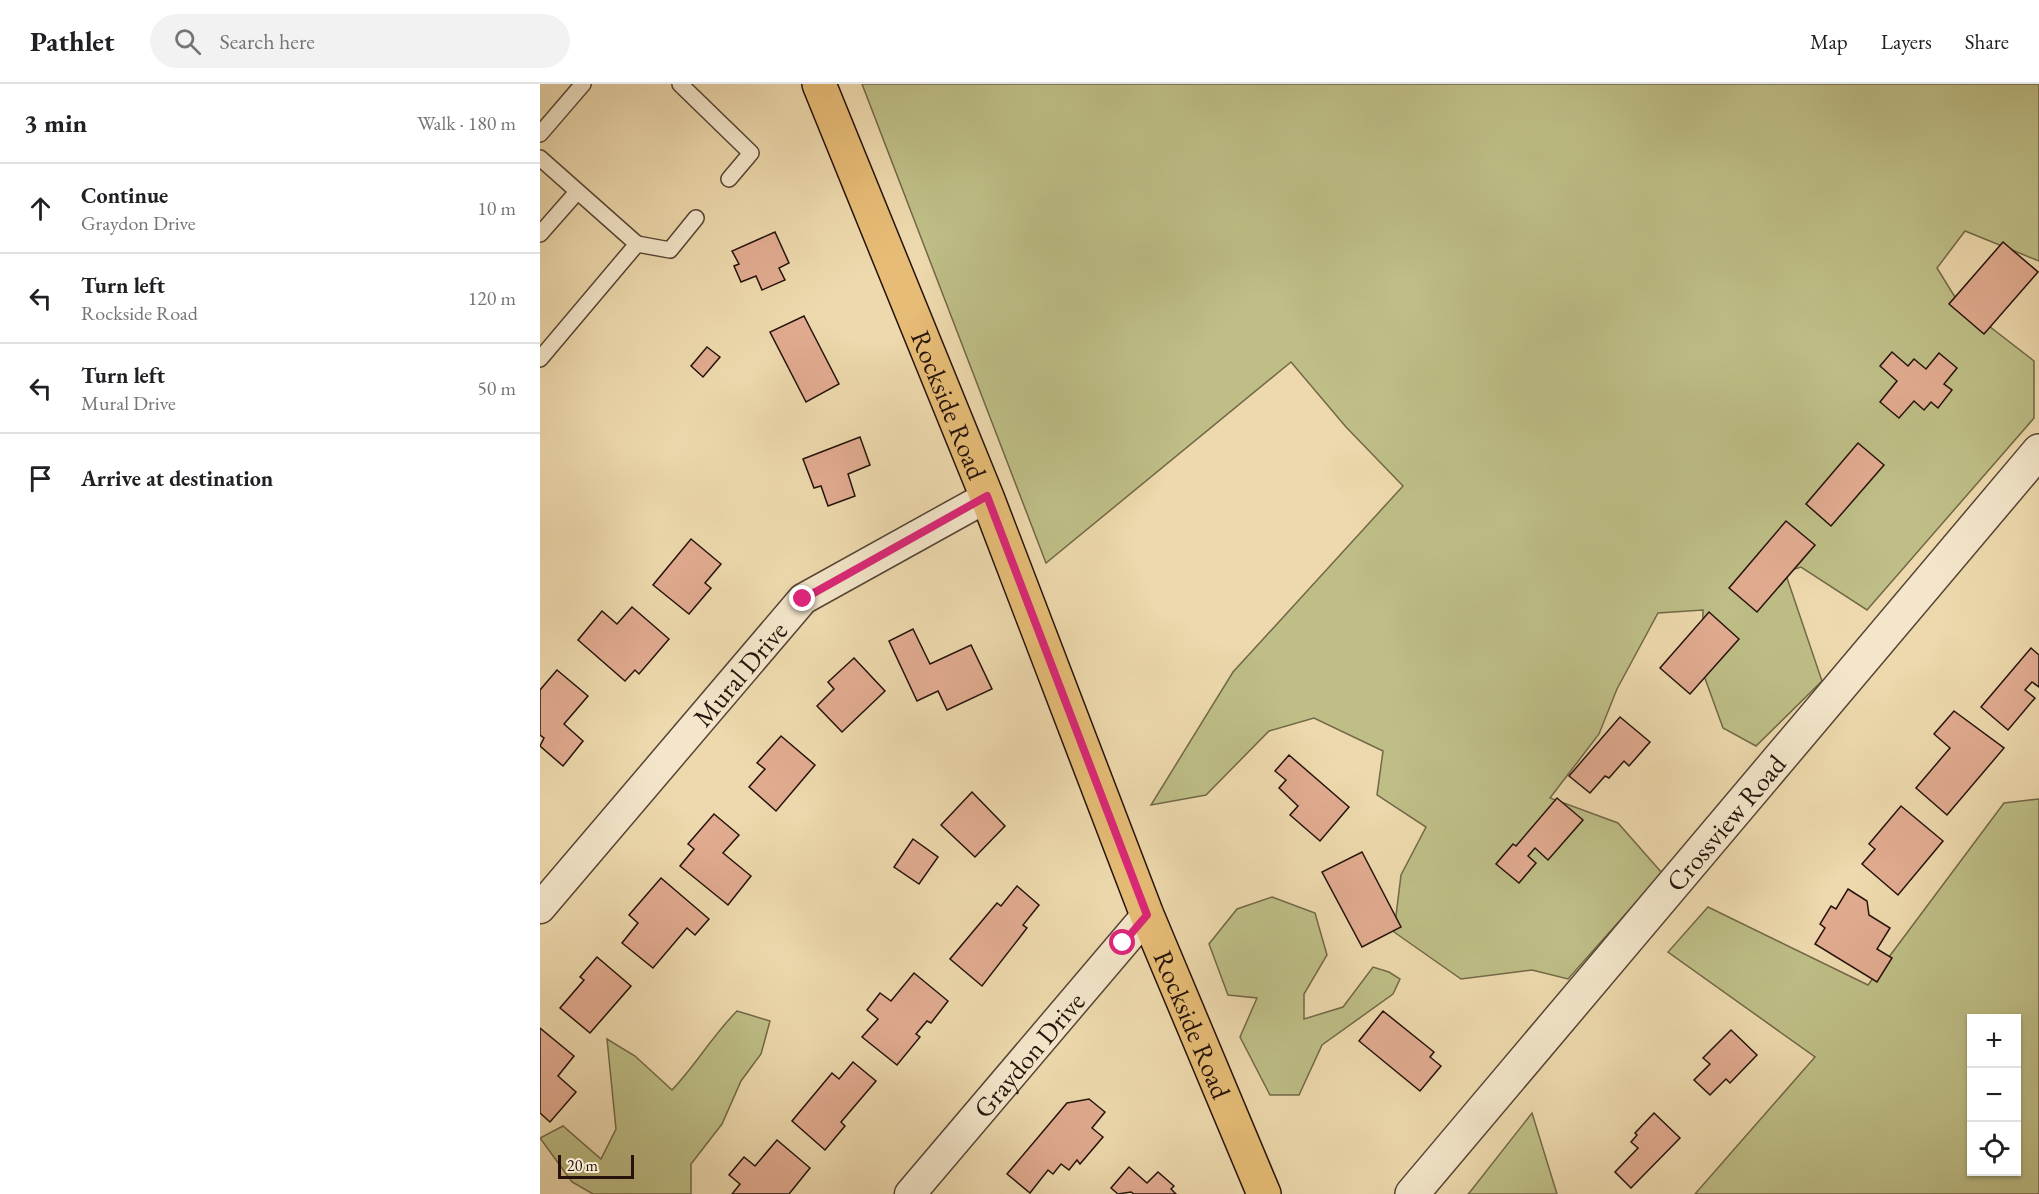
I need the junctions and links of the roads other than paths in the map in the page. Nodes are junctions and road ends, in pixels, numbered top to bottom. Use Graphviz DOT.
graph roads {
  1 [pos="583,84"];
  2 [pos="680,84"];
  3 [pos="819,84"];
  4 [pos="540,134"];
  5 [pos="540,158"];
  6 [pos="729,179"];
  7 [pos="577,192"];
  8 [pos="696,218"];
  9 [pos="540,234"];
  10 [pos="637,244"];
  11 [pos="540,358"];
  12 [pos="2039,451"];
  13 [pos="987,496"];
  14 [pos="540,908"];
  15 [pos="1147,915"];
  16 [pos="910,1194"];
  17 [pos="1264,1194"];
  18 [pos="1412,1194"];
  1 -- 4 [label="lane"];
  2 -- 6 [label="lane"];
  3 -- 13 [label="main road, Rockside Road"];
  5 -- 7 [label="lane"];
  7 -- 9 [label="lane"];
  7 -- 10 [label="lane"];
  8 -- 10 [label="lane"];
  10 -- 11 [label="lane"];
  12 -- 18 [label="street, Crossview Road"];
  13 -- 14 [label="street, Mural Drive"];
  13 -- 15 [label="main road, Rockside Road"];
  15 -- 16 [label="street, Graydon Drive"];
  15 -- 17 [label="main road, Rockside Road"];
}
